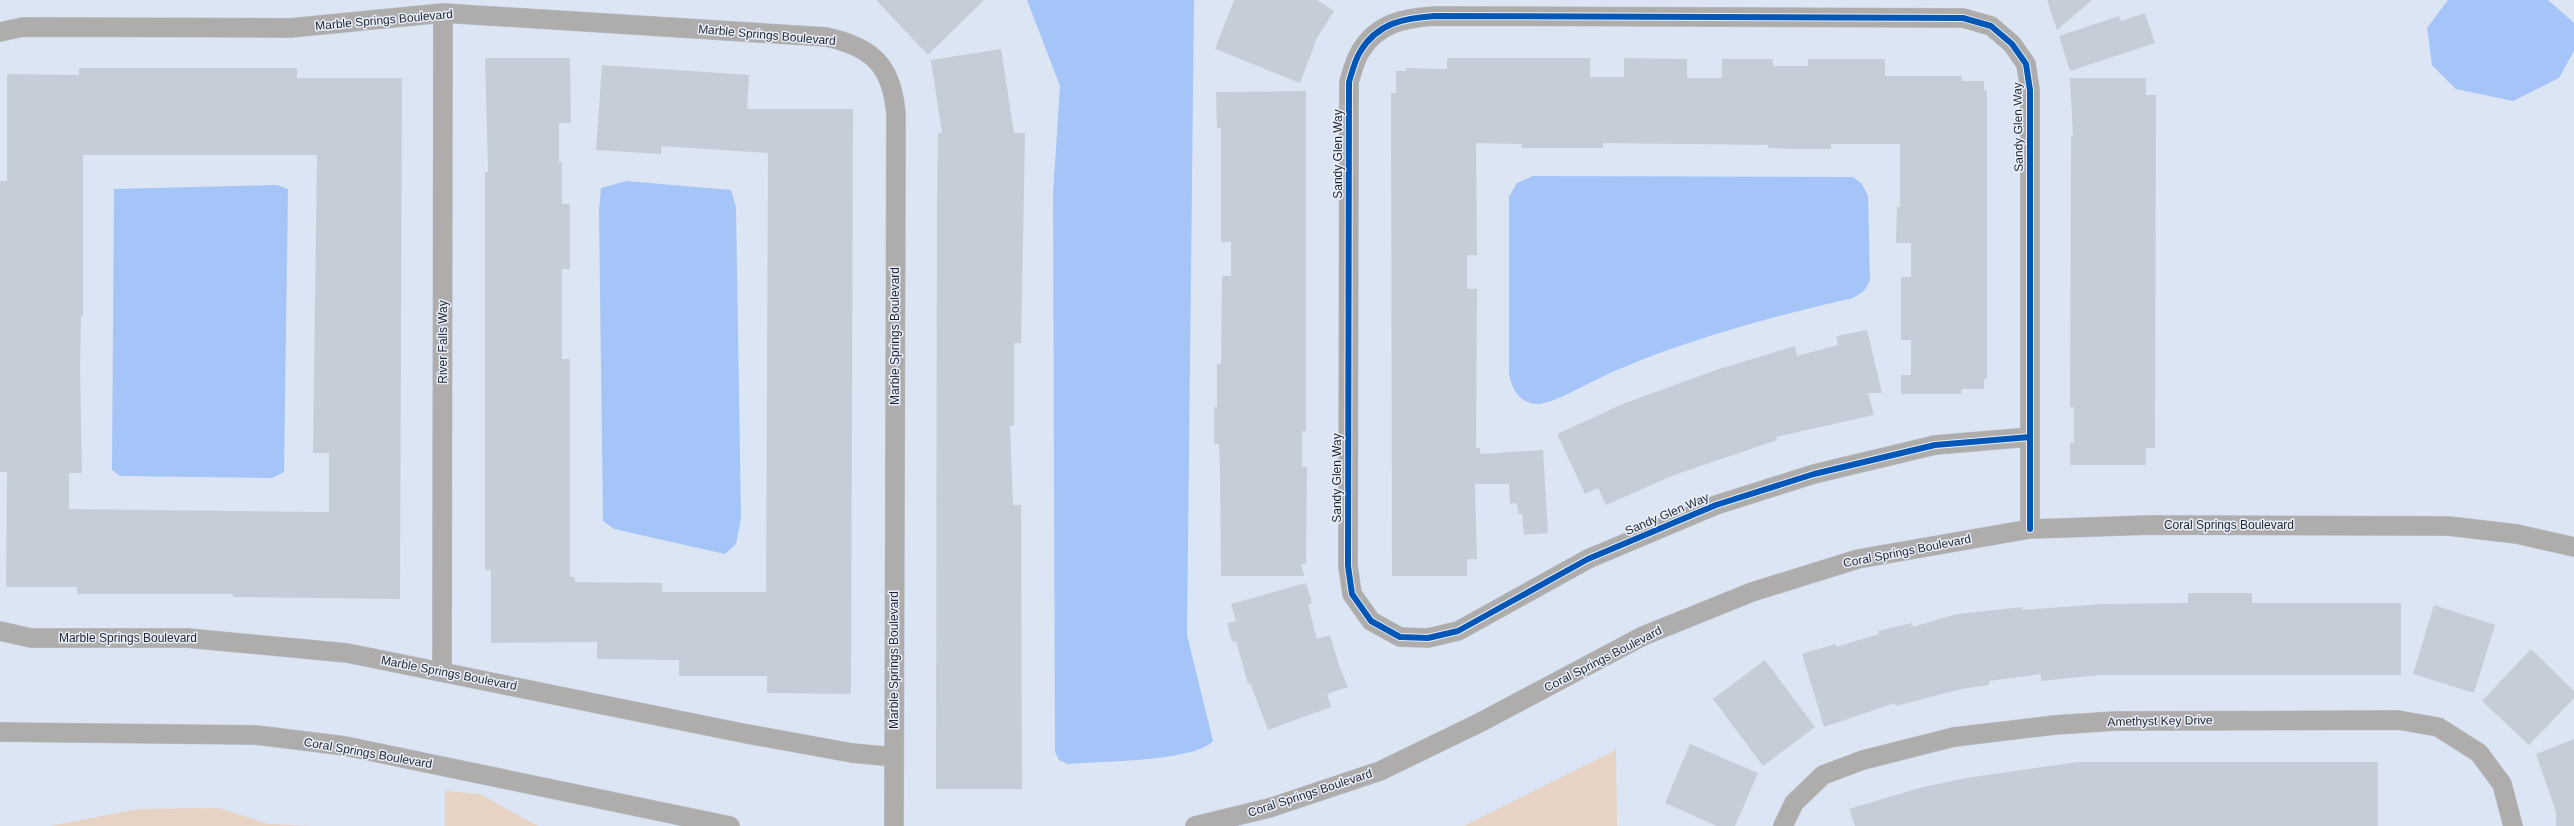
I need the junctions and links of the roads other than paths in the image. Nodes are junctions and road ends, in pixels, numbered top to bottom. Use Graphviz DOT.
graph roads {
  1 [pos="443,13"];
  2 [pos="0,32"];
  3 [pos="2030,437"];
  4 [pos="2030,529"];
  5 [pos="2574,547"];
  6 [pos="0,632"];
  7 [pos="442,671"];
  8 [pos="0,732"];
  9 [pos="894,756"];
  10 [pos="730,826"];
  11 [pos="894,826"];
  12 [pos="1195,826"];
  13 [pos="1783,826"];
  14 [pos="2513,826"];
  1 -- 2 [label="street, Marble Springs Boulevard"];
  1 -- 7 [label="street, River Falls Way"];
  1 -- 9 [label="street, Marble Springs Boulevard"];
  3 -- 3 [label="street, Sandy Glen Way"];
  3 -- 4 [label="street, Sandy Glen Way"];
  4 -- 5 [label="street, Coral Springs Boulevard"];
  4 -- 12 [label="street, Coral Springs Boulevard"];
  6 -- 7 [label="street, Marble Springs Boulevard"];
  7 -- 9 [label="street, Marble Springs Boulevard"];
  8 -- 10 [label="street, Coral Springs Boulevard"];
  9 -- 11 [label="street, Marble Springs Boulevard"];
  13 -- 14 [label="street, Amethyst Key Drive"];
}
